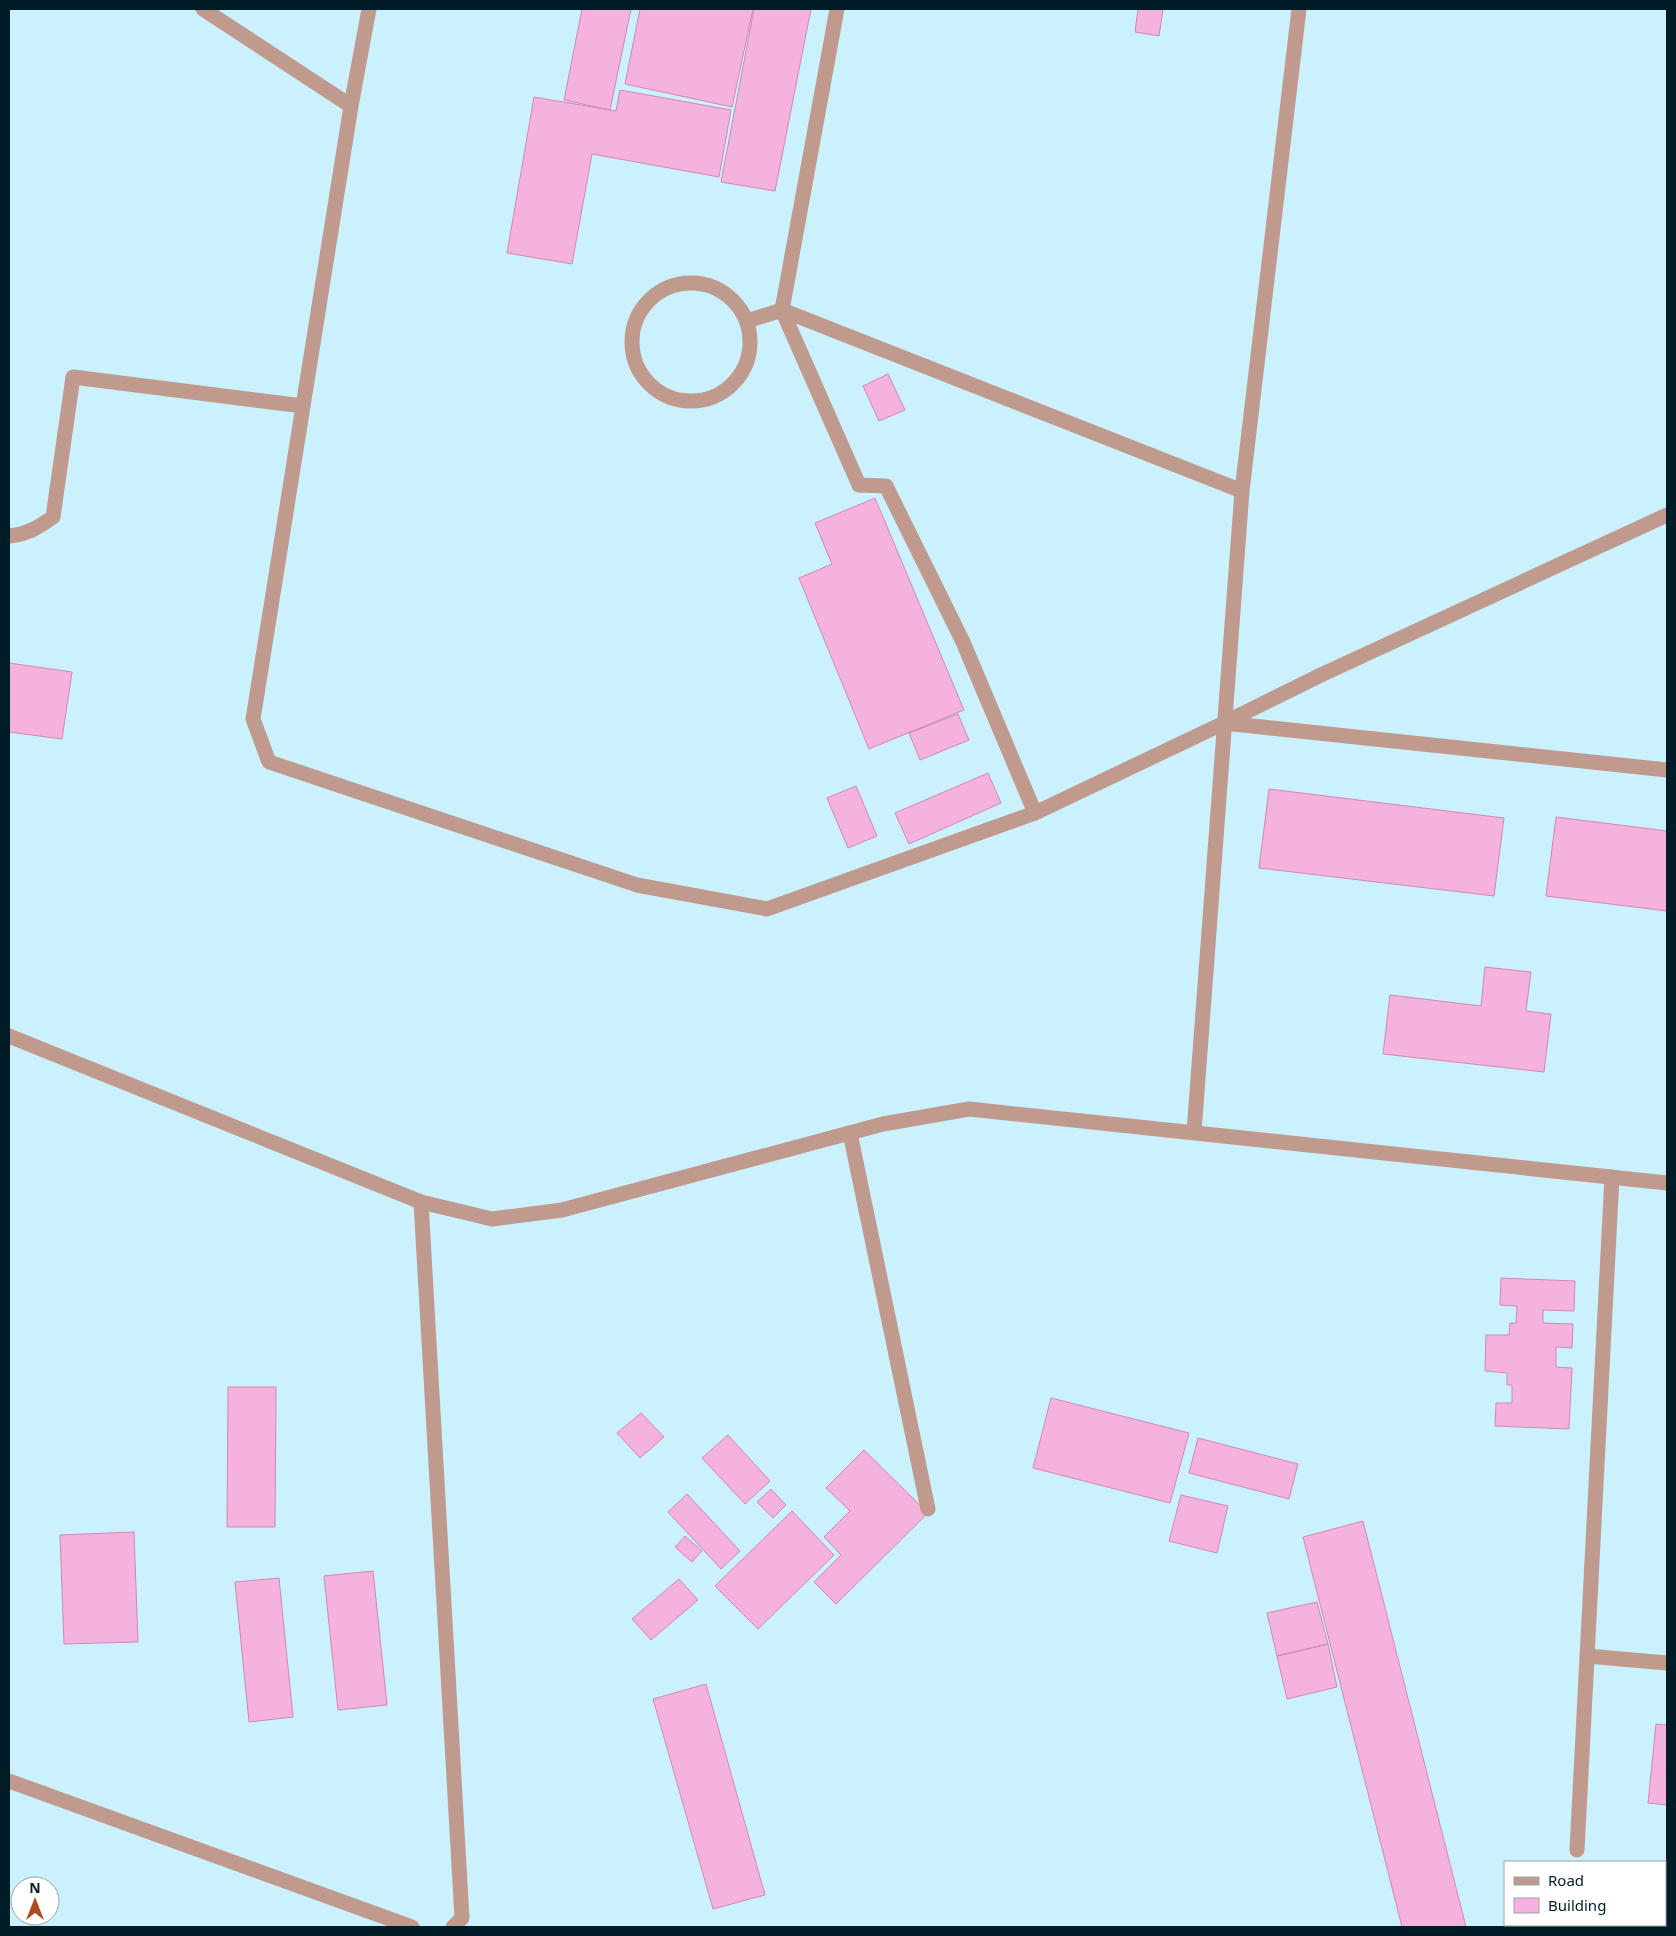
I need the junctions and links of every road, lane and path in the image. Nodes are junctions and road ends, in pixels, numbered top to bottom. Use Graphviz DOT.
graph roads {
  1 [pos="203,9"];
  2 [pos="369,9"];
  3 [pos="837,9"];
  4 [pos="1299,9"];
  5 [pos="351,106"];
  6 [pos="782,310"];
  7 [pos="747,321"];
  8 [pos="303,406"];
  9 [pos="1242,491"];
  10 [pos="1667,515"];
  11 [pos="9,536"];
  12 [pos="1224,723"];
  13 [pos="1667,770"];
  14 [pos="1034,814"];
  15 [pos="9,1036"];
  16 [pos="1194,1132"];
  17 [pos="850,1133"];
  18 [pos="1612,1177"];
  19 [pos="1667,1183"];
  20 [pos="421,1202"];
  21 [pos="928,1509"];
  22 [pos="1587,1656"];
  23 [pos="1667,1663"];
  24 [pos="9,1780"];
  25 [pos="1577,1850"];
  26 [pos="412,1927"];
  27 [pos="453,1927"];
  1 -- 5 [label="street"];
  2 -- 5 [label="street"];
  3 -- 6 [label="street"];
  4 -- 9 [label="street"];
  5 -- 8 [label="street"];
  6 -- 7 [label="street"];
  6 -- 9 [label="street"];
  6 -- 14 [label="street"];
  7 -- 7 [label="street"];
  8 -- 11 [label="street"];
  8 -- 14 [label="street"];
  9 -- 12 [label="street"];
  10 -- 12 [label="street"];
  12 -- 13 [label="street"];
  12 -- 14 [label="street"];
  12 -- 16 [label="street"];
  15 -- 20 [label="street"];
  16 -- 17 [label="street"];
  16 -- 18 [label="street"];
  17 -- 20 [label="street"];
  17 -- 21 [label="street"];
  18 -- 19 [label="street"];
  18 -- 22 [label="street"];
  20 -- 27 [label="street"];
  22 -- 23 [label="street"];
  22 -- 25 [label="street"];
  24 -- 26 [label="street"];
}
